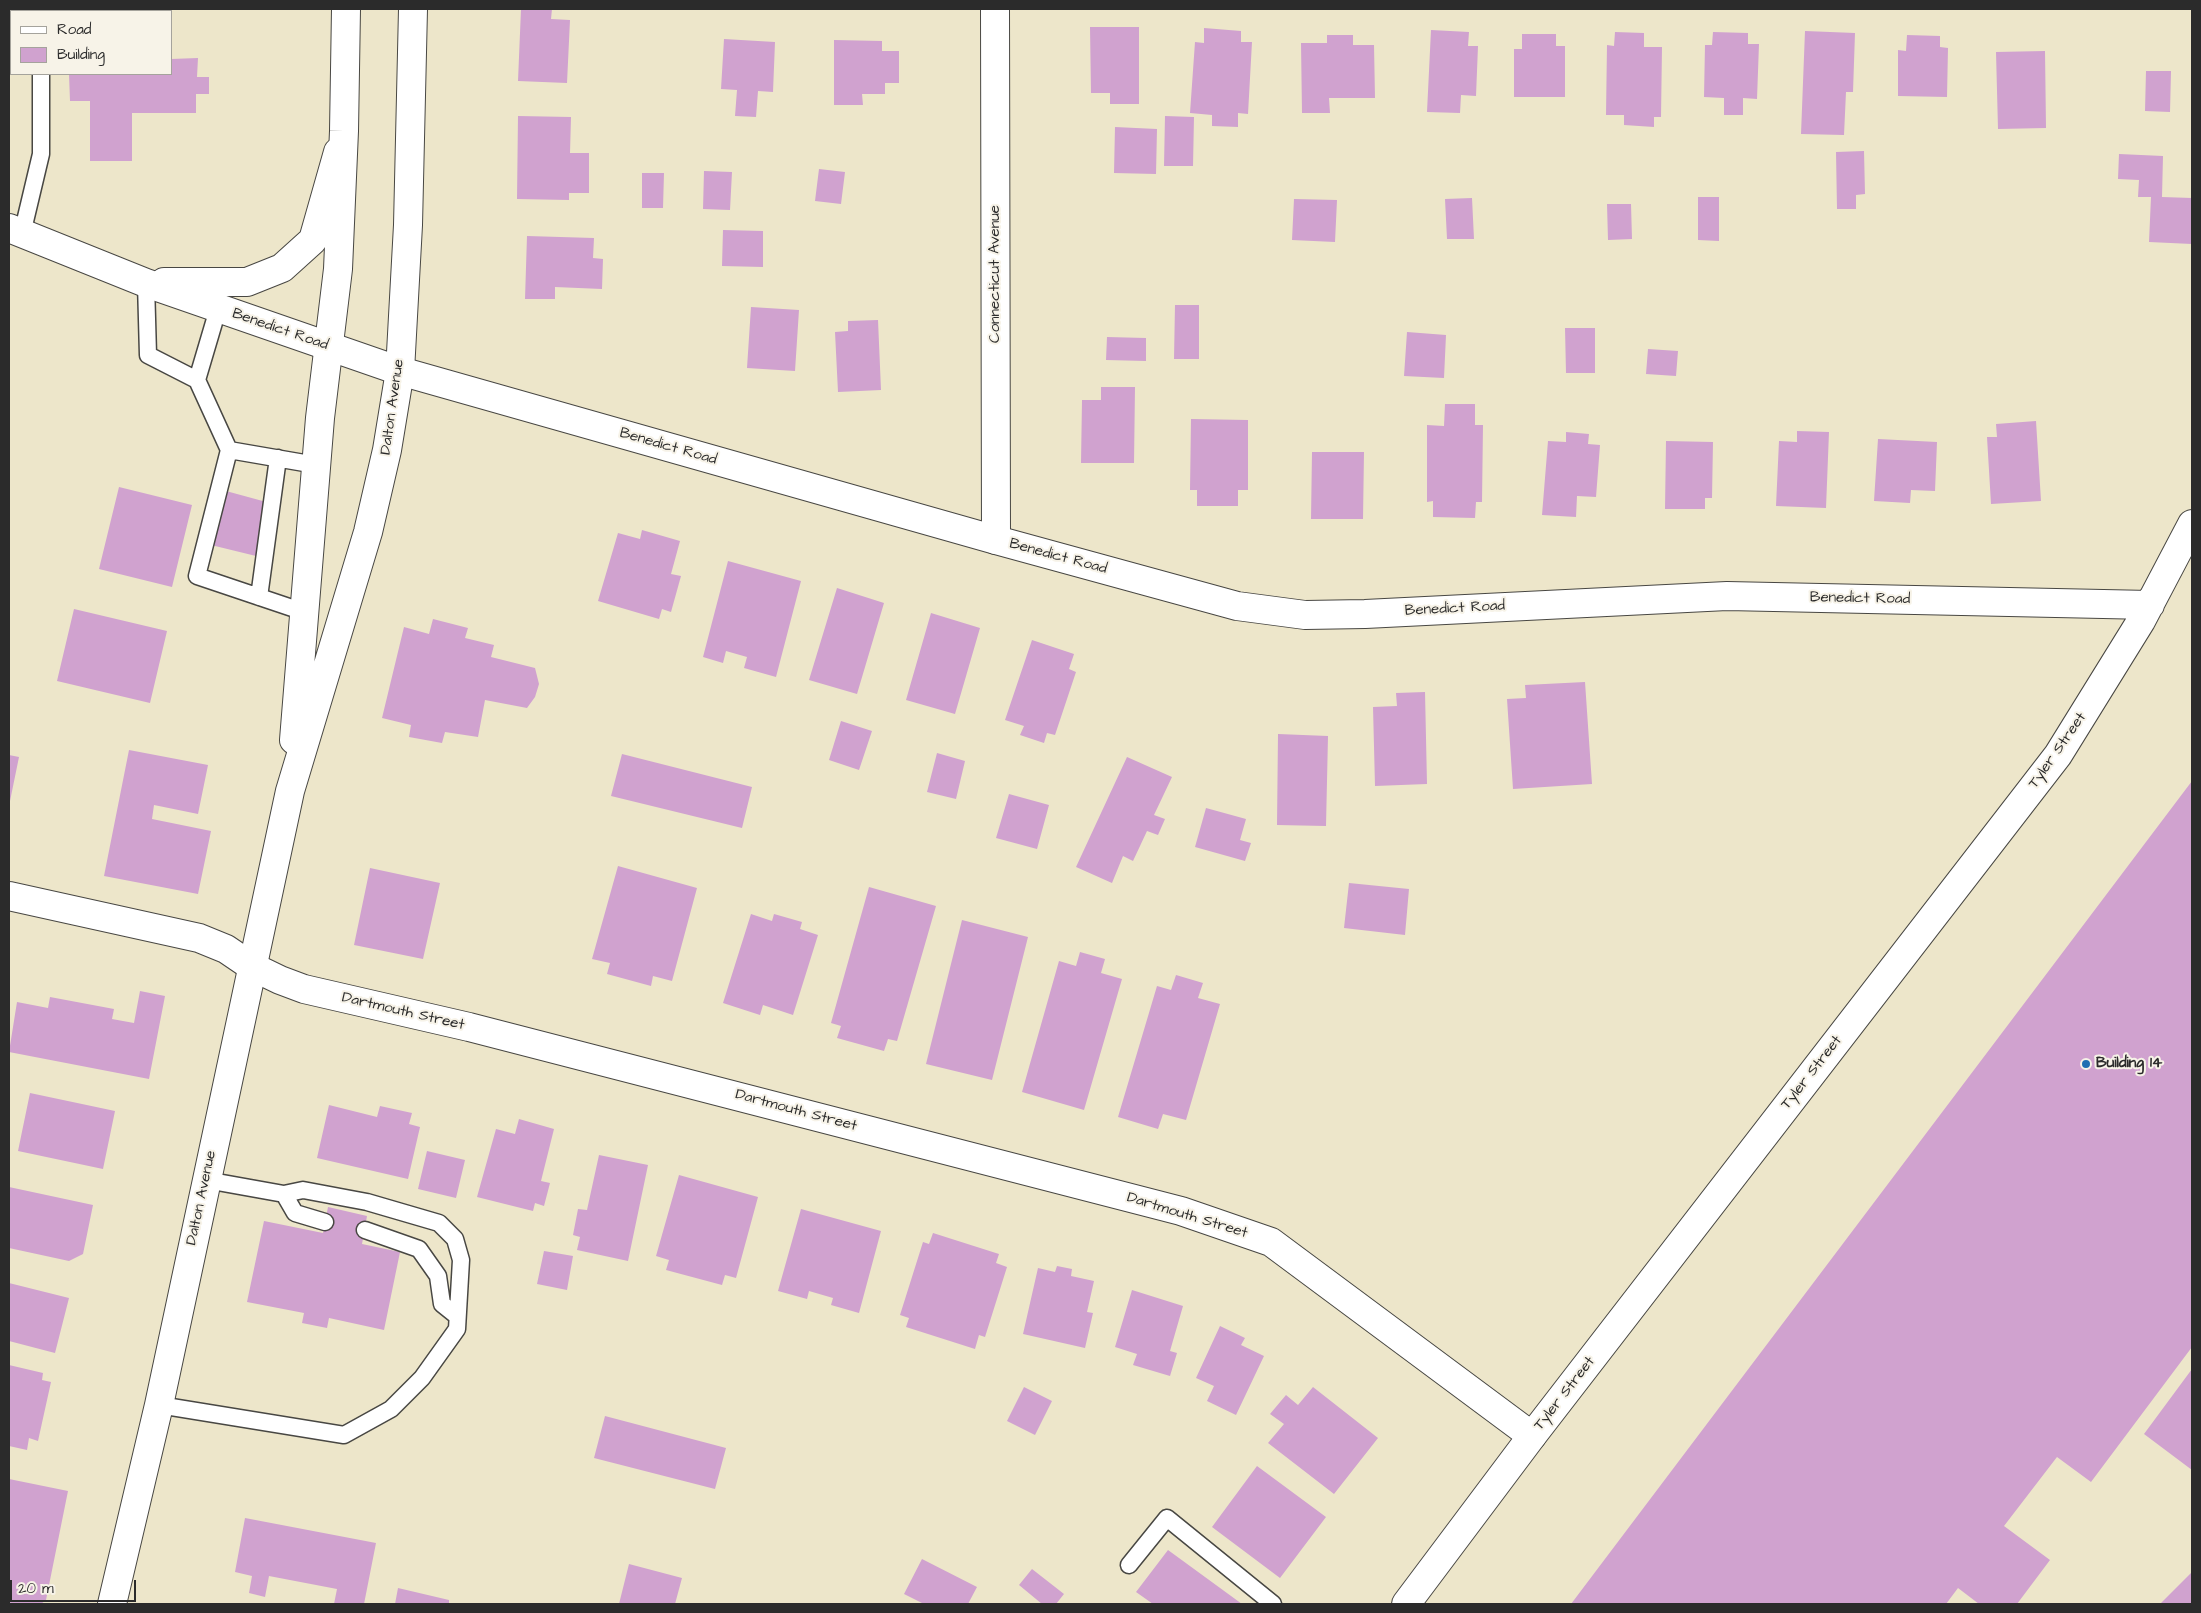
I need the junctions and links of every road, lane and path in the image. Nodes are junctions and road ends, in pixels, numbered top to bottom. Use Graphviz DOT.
graph roads {
  1 [pos="346,9"];
  2 [pos="413,9"];
  3 [pos="995,9"];
  4 [pos="41,75"];
  5 [pos="344,131"];
  6 [pos="16,231"];
  7 [pos="146,283"];
  8 [pos="218,309"];
  9 [pos="328,346"];
  10 [pos="400,371"];
  11 [pos="197,380"];
  12 [pos="229,450"];
  13 [pos="278,458"];
  14 [pos="316,465"];
  15 [pos="2192,524"];
  16 [pos="996,540"];
  17 [pos="259,597"];
  18 [pos="2150,605"];
  19 [pos="304,612"];
  20 [pos="290,791"];
  21 [pos="9,896"];
  22 [pos="251,966"];
  23 [pos="206,1180"];
  24 [pos="284,1194"];
  25 [pos="325,1222"];
  26 [pos="365,1230"];
  27 [pos="457,1316"];
  28 [pos="159,1405"];
  29 [pos="1532,1436"];
  30 [pos="1129,1565"];
  31 [pos="112,1604"];
  32 [pos="1273,1604"];
  33 [pos="1406,1604"];
  1 -- 5 [label="street, Dalton Avenue"];
  2 -- 10 [label="street, Dalton Avenue"];
  3 -- 16 [label="street, Connecticut Avenue"];
  4 -- 6 [label="lane"];
  5 -- 7 [label="street"];
  5 -- 9 [label="street, Dalton Avenue"];
  6 -- 7 [label="street, Benedict Road"];
  7 -- 8 [label="street, Benedict Road"];
  7 -- 11 [label="lane"];
  8 -- 9 [label="street, Benedict Road"];
  8 -- 11 [label="lane"];
  9 -- 10 [label="street, Benedict Road"];
  9 -- 14 [label="street, Dalton Avenue"];
  10 -- 16 [label="street, Benedict Road"];
  10 -- 20 [label="street, Dalton Avenue"];
  11 -- 12 [label="lane"];
  12 -- 13 [label="lane"];
  12 -- 17 [label="lane"];
  13 -- 14 [label="lane"];
  13 -- 17 [label="lane"];
  14 -- 19 [label="street, Dalton Avenue"];
  15 -- 18 [label="street, Tyler Street"];
  16 -- 18 [label="street, Benedict Road"];
  17 -- 19 [label="lane"];
  18 -- 29 [label="street, Tyler Street"];
  19 -- 20 [label="street, Dalton Avenue"];
  20 -- 22 [label="street, Dalton Avenue"];
  21 -- 22 [label="street, Dartmouth Street"];
  22 -- 23 [label="street, Dalton Avenue"];
  22 -- 29 [label="street, Dartmouth Street"];
  23 -- 24 [label="lane"];
  23 -- 28 [label="street, Dalton Avenue"];
  24 -- 25 [label="lane"];
  24 -- 27 [label="lane"];
  26 -- 27 [label="lane"];
  27 -- 28 [label="lane"];
  28 -- 31 [label="street, Dalton Avenue"];
  29 -- 33 [label="street, Tyler Street"];
  30 -- 32 [label="lane"];
}
